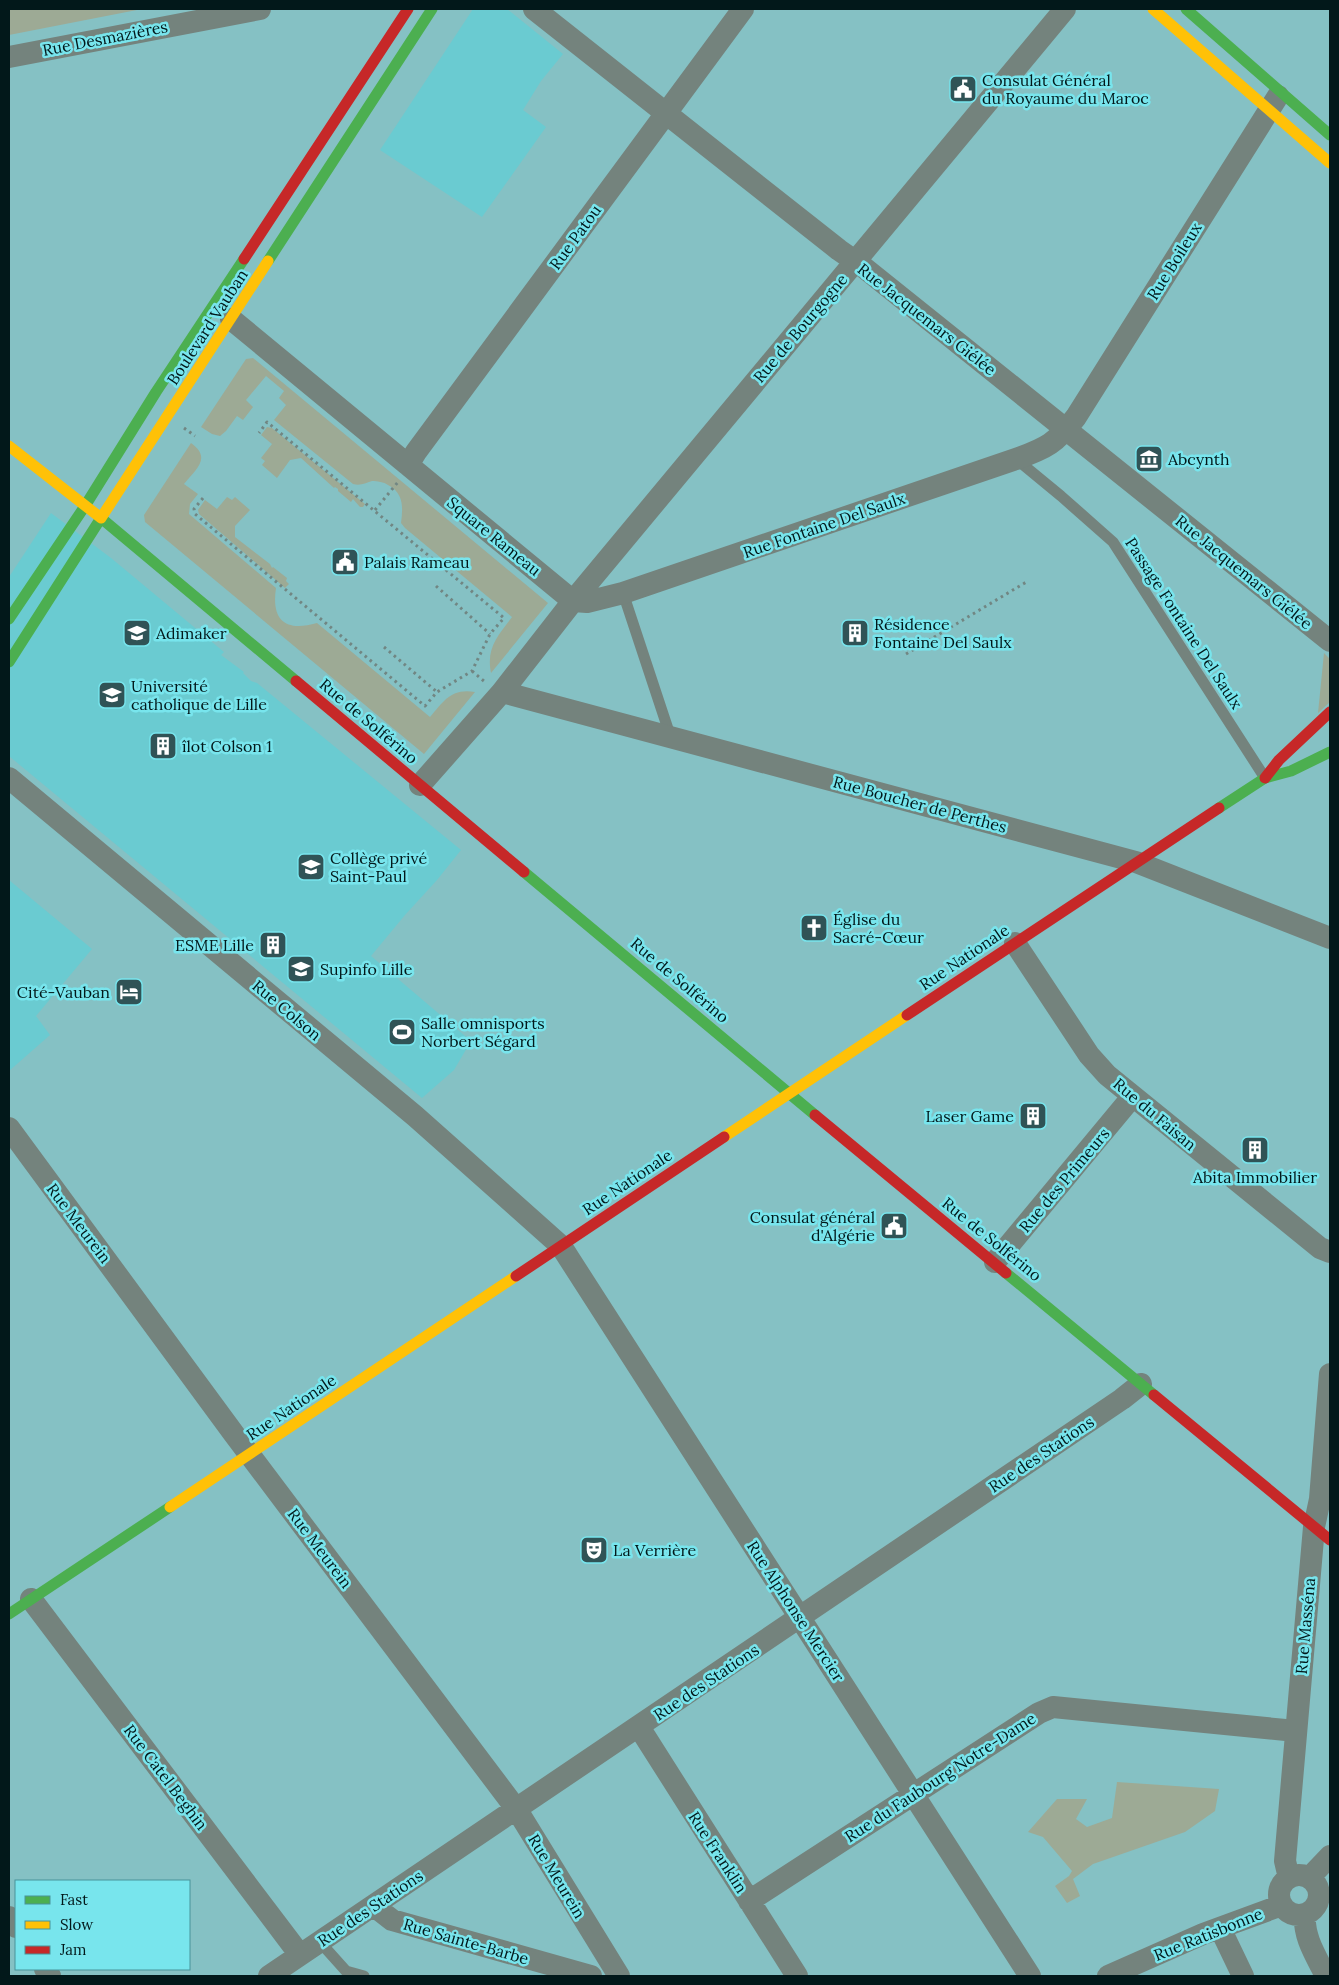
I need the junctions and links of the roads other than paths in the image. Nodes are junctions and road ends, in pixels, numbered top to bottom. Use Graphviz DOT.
graph roads {
  1 [pos="260,9"];
  2 [pos="408,9"];
  3 [pos="432,9"];
  4 [pos="534,9"];
  5 [pos="743,9"];
  6 [pos="1065,9"];
  7 [pos="1153,9"];
  8 [pos="1186,9"];
  9 [pos="9,57"];
  10 [pos="1275,100"];
  11 [pos="666,113"];
  12 [pos="1330,135"];
  13 [pos="1330,163"];
  14 [pos="855,261"];
  15 [pos="231,319"];
  16 [pos="1067,429"];
  17 [pos="9,446"];
  18 [pos="1016,460"];
  19 [pos="408,466"];
  20 [pos="85,506"];
  21 [pos="101,518"];
  22 [pos="623,593"];
  23 [pos="573,601"];
  24 [pos="9,619"];
  25 [pos="1324,636"];
  26 [pos="9,662"];
  27 [pos="502,692"];
  28 [pos="1330,712"];
  29 [pos="671,738"];
  30 [pos="1330,752"];
  31 [pos="9,778"];
  32 [pos="1265,778"];
  33 [pos="420,785"];
  34 [pos="1136,862"];
  35 [pos="1330,938"];
  36 [pos="1015,942"];
  37 [pos="789,1093"];
  38 [pos="1132,1097"];
  39 [pos="9,1128"];
  40 [pos="561,1246"];
  41 [pos="1330,1252"];
  42 [pos="995,1262"];
  43 [pos="1330,1374"];
  44 [pos="1141,1384"];
  45 [pos="250,1454"];
  46 [pos="1322,1533"];
  47 [pos="32,1599"];
  48 [pos="9,1614"];
  49 [pos="800,1618"];
  50 [pos="639,1727"];
  51 [pos="1296,1730"];
  52 [pos="913,1794"];
  53 [pos="516,1810"];
  54 [pos="1330,1856"];
  55 [pos="1299,1878"];
  56 [pos="749,1900"];
  57 [pos="1282,1905"];
  58 [pos="1318,1905"];
  59 [pos="374,1906"];
  60 [pos="1220,1928"];
  61 [pos="320,1942"];
  62 [pos="300,1955"];
  63 [pos="269,1976"];
  64 [pos="364,1976"];
  65 [pos="591,1976"];
  66 [pos="619,1976"];
  67 [pos="798,1976"];
  68 [pos="1030,1976"];
  69 [pos="1108,1976"];
  70 [pos="1244,1976"];
  71 [pos="1326,1976"];
  1 -- 9 [label="street, Rue Desmazières"];
  2 -- 20 [label="main road, Boulevard Vauban"];
  3 -- 15 [label="main road, Boulevard Vauban"];
  4 -- 11 [label="street, Rue Jacquemars Giélée"];
  5 -- 11 [label="street, Rue Patou"];
  6 -- 14 [label="street, Rue de Bourgogne"];
  7 -- 10 [label="main road"];
  8 -- 10 [label="main road"];
  10 -- 12 [label="main road"];
  10 -- 13 [label="main road"];
  10 -- 16 [label="street, Rue Boileux"];
  11 -- 14 [label="street, Rue Jacquemars Giélée"];
  11 -- 19 [label="street, Rue Patou"];
  14 -- 16 [label="street, Rue Jacquemars Giélée"];
  14 -- 23 [label="street, Rue de Bourgogne"];
  15 -- 19 [label="street, Square Rameau"];
  15 -- 21 [label="main road, Boulevard Vauban"];
  16 -- 18 [label="street, Rue Fontaine Del Saulx"];
  16 -- 25 [label="street, Rue Jacquemars Giélée"];
  17 -- 20 [label="main road, Rue de Solférino"];
  18 -- 22 [label="street, Rue Fontaine Del Saulx"];
  18 -- 32 [label="lane, Passage Fontaine Del Saulx"];
  19 -- 23 [label="street, Square Rameau"];
  20 -- 21 [label="main road, Rue de Solférino"];
  20 -- 24 [label="main road, Boulevard Vauban"];
  21 -- 26 [label="main road, Boulevard Vauban"];
  21 -- 33 [label="main road, Rue de Solférino"];
  22 -- 23 [label="street, Rue Fontaine Del Saulx"];
  22 -- 29 [label="lane"];
  23 -- 27 [label="street"];
  27 -- 29 [label="street, Rue Boucher de Perthes"];
  27 -- 33 [label="street"];
  28 -- 32 [label="main road, Rue Nationale"];
  29 -- 34 [label="street, Rue Boucher de Perthes"];
  30 -- 32 [label="main road, Rue Nationale"];
  31 -- 40 [label="street, Rue Colson"];
  32 -- 34 [label="main road, Rue Nationale"];
  33 -- 37 [label="main road, Rue de Solférino"];
  34 -- 35 [label="street, Rue Boucher de Perthes"];
  34 -- 36 [label="main road, Rue Nationale"];
  36 -- 37 [label="main road, Rue Nationale"];
  36 -- 38 [label="street, Rue du Faisan"];
  37 -- 40 [label="main road, Rue Nationale"];
  37 -- 42 [label="main road, Rue de Solférino"];
  38 -- 41 [label="street, Rue du Faisan"];
  38 -- 42 [label="street, Rue des Primeurs"];
  39 -- 45 [label="street, Rue Meurein"];
  40 -- 45 [label="main road, Rue Nationale"];
  40 -- 49 [label="street, Rue Alphonse Mercier"];
  42 -- 44 [label="main road, Rue de Solférino"];
  43 -- 46 [label="street, Rue Masséna"];
  44 -- 46 [label="main road, Rue de Solférino"];
  44 -- 49 [label="street, Rue des Stations"];
  45 -- 47 [label="main road, Rue Nationale"];
  45 -- 53 [label="street, Rue Meurein"];
  46 -- 51 [label="street, Rue Masséna"];
  47 -- 48 [label="main road, Rue Nationale"];
  47 -- 62 [label="street, Rue Catel Beghin"];
  49 -- 50 [label="street, Rue des Stations"];
  49 -- 52 [label="street, Rue Alphonse Mercier"];
  50 -- 53 [label="street, Rue des Stations"];
  50 -- 56 [label="street, Rue Franklin"];
  51 -- 52 [label="street, Rue du Faubourg Notre-Dame"];
  51 -- 55 [label="street, Rue Masséna"];
  52 -- 56 [label="street, Rue du Faubourg Notre-Dame"];
  52 -- 68 [label="street, Rue Alphonse Mercier"];
  53 -- 59 [label="street, Rue des Stations"];
  53 -- 66 [label="street, Rue Meurein"];
  54 -- 55 [label="street"];
  55 -- 57 [label="street"];
  55 -- 58 [label="street"];
  56 -- 67 [label="street, Rue Franklin"];
  57 -- 58 [label="street"];
  57 -- 60 [label="street, Rue Ratisbonne"];
  58 -- 71 [label="street"];
  59 -- 61 [label="street, Rue des Stations"];
  59 -- 65 [label="street, Rue Sainte-Barbe"];
  60 -- 69 [label="street, Rue Ratisbonne"];
  60 -- 70 [label="street"];
  61 -- 62 [label="street, Rue des Stations"];
  61 -- 64 [label="lane"];
  62 -- 63 [label="street, Rue des Stations"];
}
